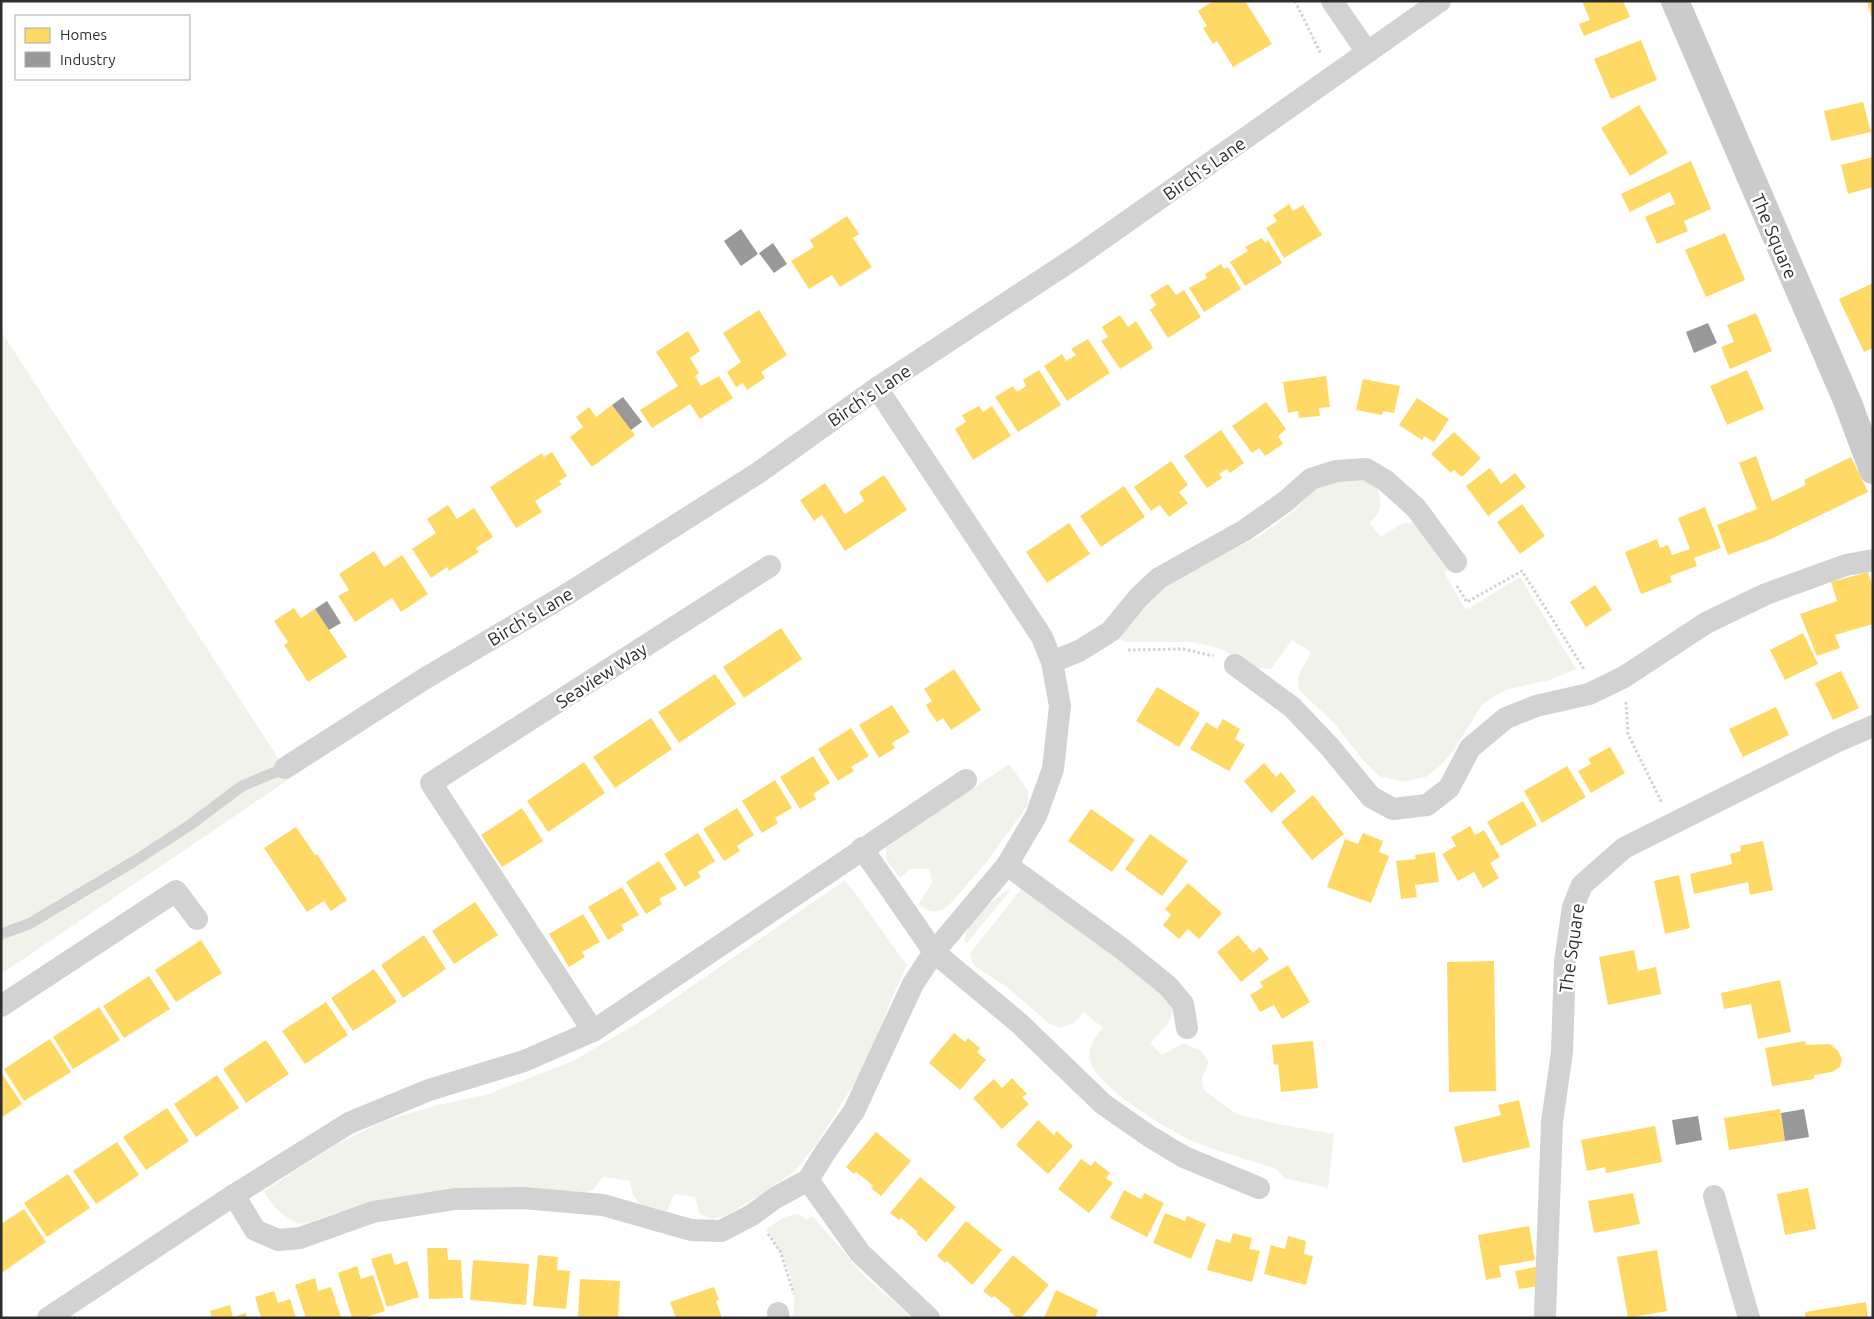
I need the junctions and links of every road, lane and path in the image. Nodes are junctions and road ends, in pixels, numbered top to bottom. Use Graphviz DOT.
graph roads {
  1 [pos="1295,1"];
  2 [pos="1332,1"];
  3 [pos="1440,1"];
  4 [pos="1675,1"];
  5 [pos="1367,52"];
  6 [pos="1321,54"];
  7 [pos="878,388"];
  8 [pos="1873,470"];
  9 [pos="1873,560"];
  10 [pos="1456,562"];
  11 [pos="770,566"];
  12 [pos="1095,640"];
  13 [pos="1052,662"];
  14 [pos="1235,665"];
  15 [pos="1624,677"];
  16 [pos="1596,689"];
  17 [pos="1873,726"];
  18 [pos="285,768"];
  19 [pos="966,780"];
  20 [pos="1673,823"];
  21 [pos="862,848"];
  22 [pos="1007,865"];
  23 [pos="196,920"];
  24 [pos="1,934"];
  25 [pos="934,952"];
  26 [pos="1,1006"];
  27 [pos="1187,1028"];
  28 [pos="593,1031"];
  29 [pos="808,1180"];
  30 [pos="1259,1188"];
  31 [pos="234,1196"];
  32 [pos="1714,1196"];
  33 [pos="766,1232"];
  34 [pos="779,1315"];
  35 [pos="1545,1315"];
  36 [pos="48,1318"];
  37 [pos="930,1318"];
  38 [pos="1749,1318"];
  1 -- 6 [label="path"];
  2 -- 5 [label="street"];
  3 -- 5 [label="street, Birch's Lane"];
  4 -- 8 [label="main road, The Square"];
  5 -- 7 [label="street, Birch's Lane"];
  7 -- 13 [label="street"];
  7 -- 18 [label="street, Birch's Lane"];
  9 -- 15 [label="street"];
  10 -- 12 [label="street"];
  10 -- 16 [label="path"];
  11 -- 28 [label="street, Seaview Way"];
  12 -- 13 [label="street"];
  12 -- 14 [label="path"];
  13 -- 22 [label="street"];
  14 -- 16 [label="street"];
  15 -- 16 [label="street"];
  15 -- 20 [label="path"];
  17 -- 20 [label="street, The Square"];
  18 -- 24 [label="lane"];
  19 -- 21 [label="street"];
  20 -- 35 [label="street, The Square"];
  21 -- 25 [label="street"];
  21 -- 28 [label="street"];
  22 -- 25 [label="street"];
  22 -- 27 [label="street"];
  23 -- 26 [label="street"];
  25 -- 29 [label="street"];
  25 -- 30 [label="street"];
  28 -- 31 [label="street"];
  29 -- 31 [label="street"];
  29 -- 37 [label="street"];
  31 -- 36 [label="street"];
  32 -- 38 [label="street"];
  33 -- 34 [label="path"];
}
